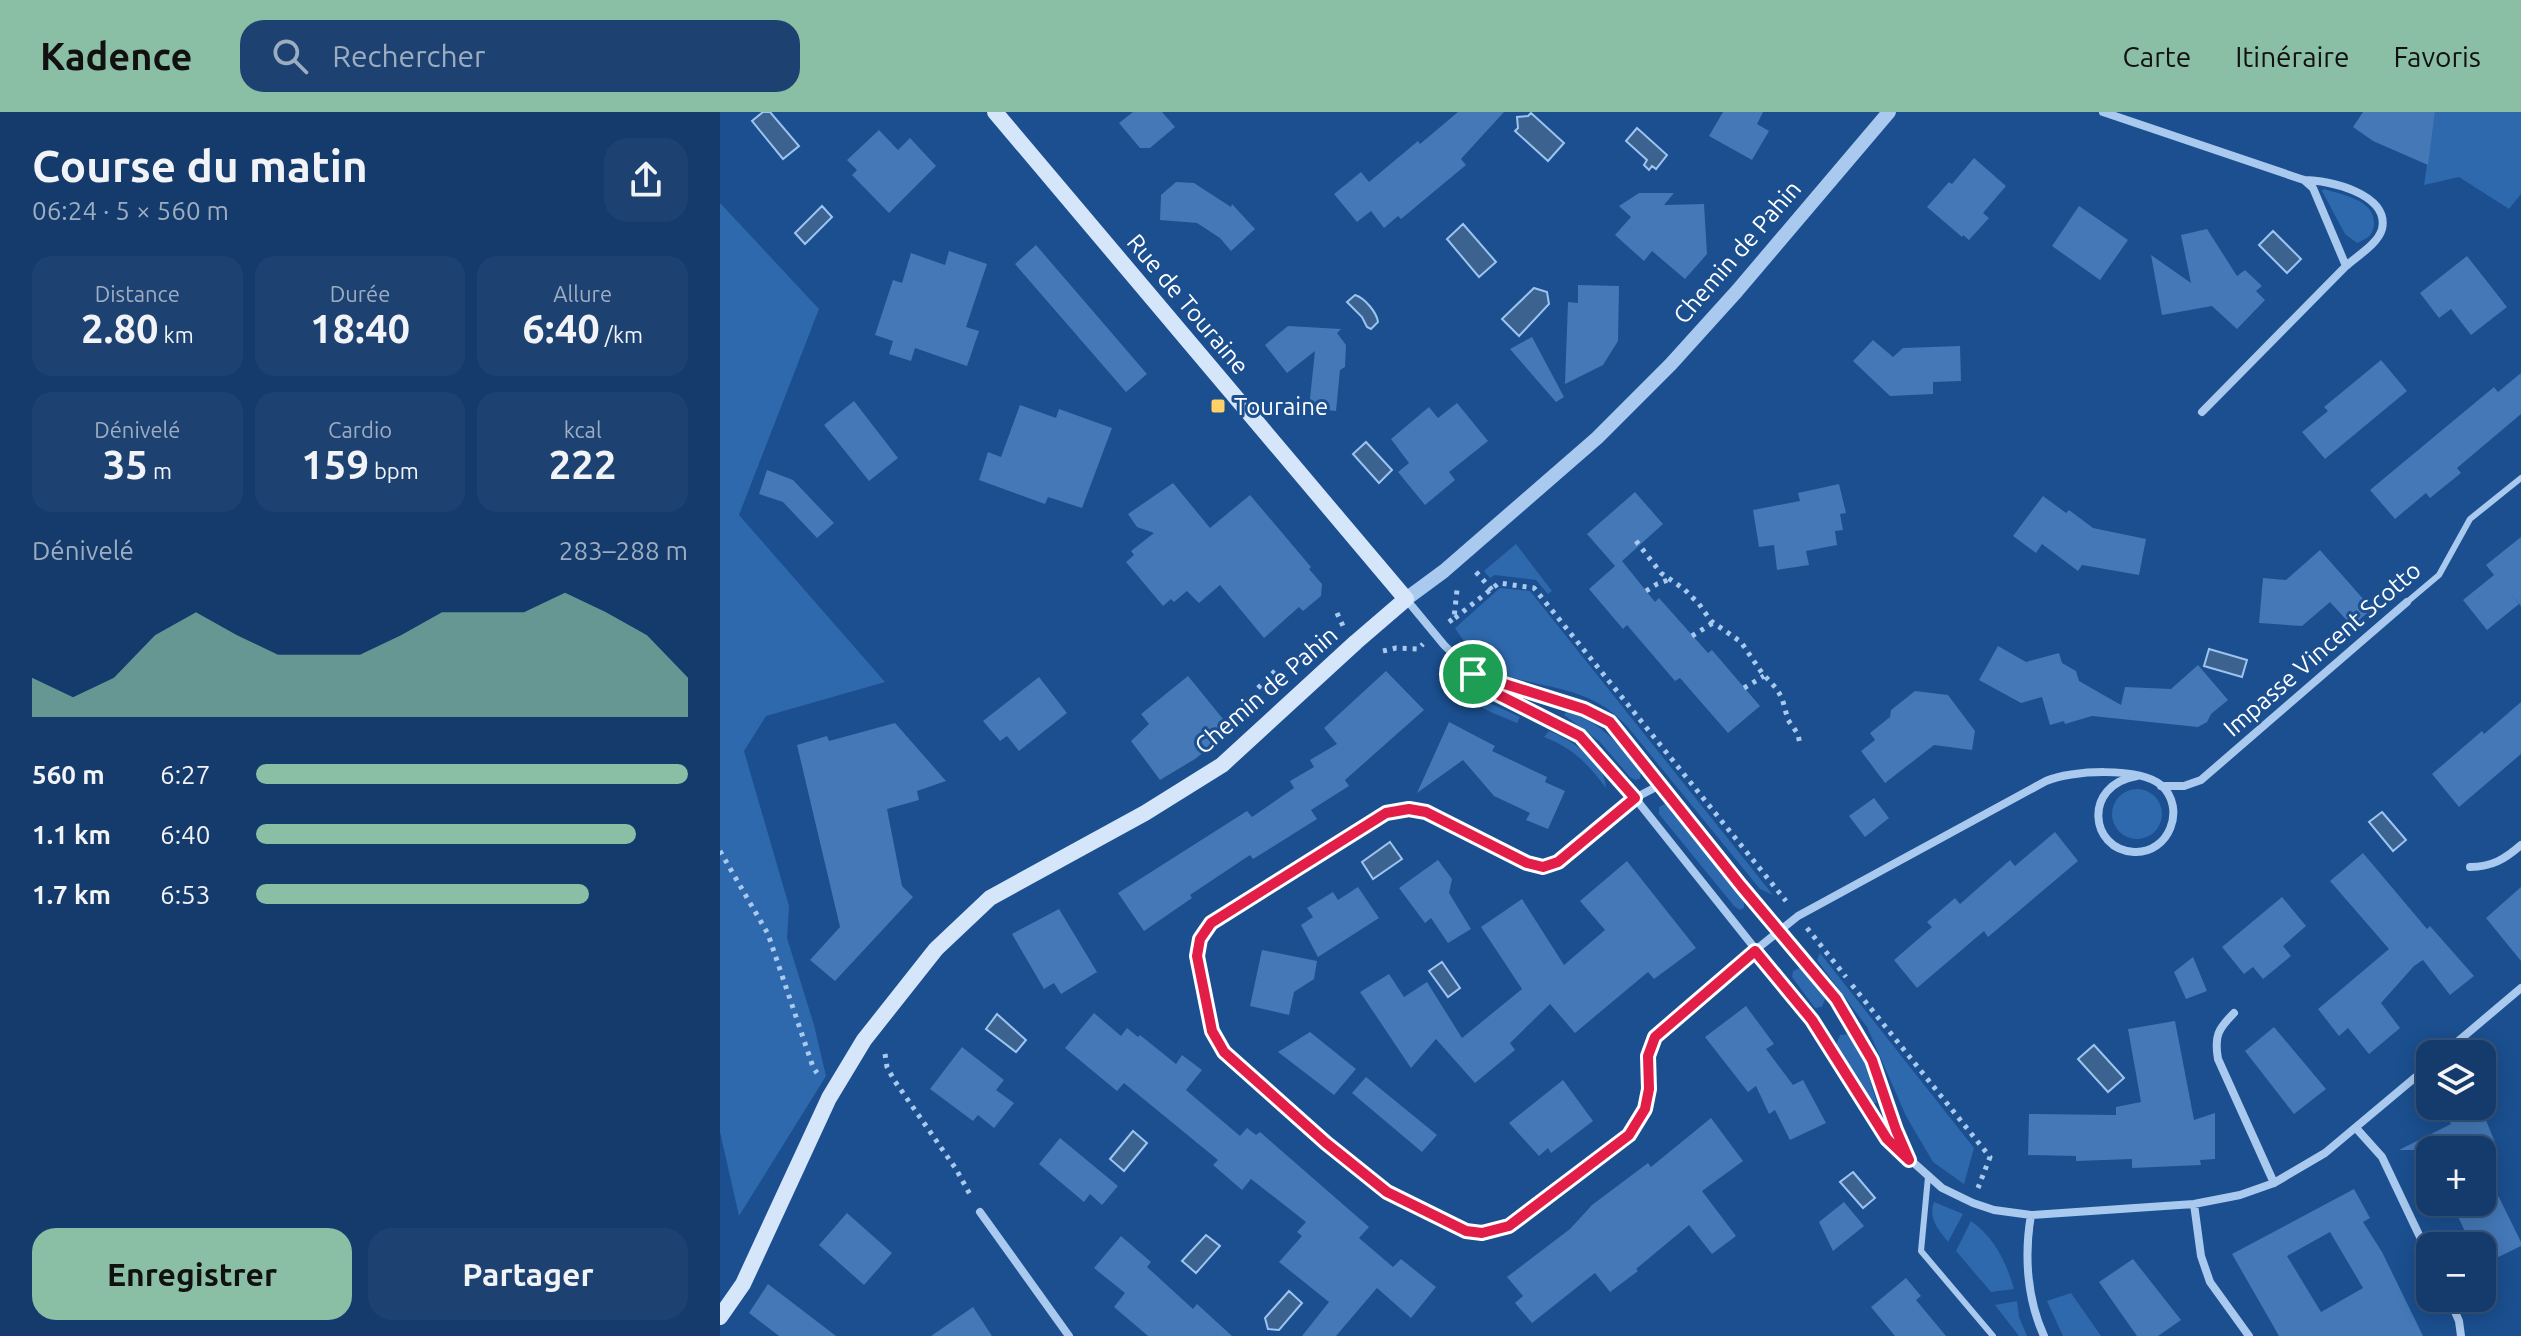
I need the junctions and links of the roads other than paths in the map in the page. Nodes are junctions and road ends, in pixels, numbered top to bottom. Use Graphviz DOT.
graph roads {
  1 [pos="995,112"];
  2 [pos="1889,112"];
  3 [pos="2103,112"];
  4 [pos="2304,180"];
  5 [pos="2346,266"];
  6 [pos="2202,412"];
  7 [pos="2521,478"];
  8 [pos="1406,599"];
  9 [pos="2407,602"];
  10 [pos="1473,674"];
  11 [pos="2137,776"];
  12 [pos="1660,785"];
  13 [pos="2161,786"];
  14 [pos="1635,798"];
  15 [pos="2521,845"];
  16 [pos="2470,867"];
  17 [pos="1779,930"];
  18 [pos="1755,951"];
  19 [pos="2521,988"];
  20 [pos="2234,1013"];
  21 [pos="2460,1040"];
  22 [pos="2416,1077"];
  23 [pos="2356,1128"];
  24 [pos="1909,1160"];
  25 [pos="1928,1177"];
  26 [pos="2274,1183"];
  27 [pos="2194,1204"];
  28 [pos="980,1212"];
  29 [pos="2031,1215"];
  30 [pos="2418,1232"];
  31 [pos="2455,1312"];
  32 [pos="720,1317"];
  33 [pos="1069,1336"];
  34 [pos="1993,1336"];
  35 [pos="2044,1336"];
  36 [pos="2249,1336"];
  37 [pos="2461,1336"];
  1 -- 8 [label="main road, Rue de Touraine"];
  2 -- 8 [label="street, Chemin de Pahin"];
  3 -- 4 [label="street"];
  4 -- 5 [label="street"];
  4 -- 5 [label="street"];
  5 -- 6 [label="street"];
  7 -- 9 [label="lane, Impasse Vincent Scotto"];
  8 -- 10 [label="street"];
  8 -- 32 [label="main road, Chemin de Pahin"];
  9 -- 13 [label="street, Impasse Vincent Scotto"];
  10 -- 12 [label="street"];
  10 -- 14 [label="street"];
  11 -- 13 [label="street"];
  11 -- 13 [label="street"];
  11 -- 17 [label="street"];
  12 -- 14 [label="street"];
  12 -- 17 [label="street"];
  14 -- 18 [label="street"];
  14 -- 18 [label="street"];
  15 -- 16 [label="street"];
  17 -- 18 [label="street"];
  17 -- 24 [label="street"];
  18 -- 24 [label="street"];
  19 -- 21 [label="street"];
  20 -- 26 [label="street"];
  22 -- 23 [label="street"];
  23 -- 26 [label="street"];
  23 -- 30 [label="street"];
  24 -- 25 [label="street"];
  25 -- 29 [label="street"];
  25 -- 34 [label="lane"];
  26 -- 27 [label="street"];
  27 -- 29 [label="street"];
  27 -- 36 [label="street"];
  28 -- 33 [label="street"];
  29 -- 35 [label="street"];
  31 -- 37 [label="street"];
}
